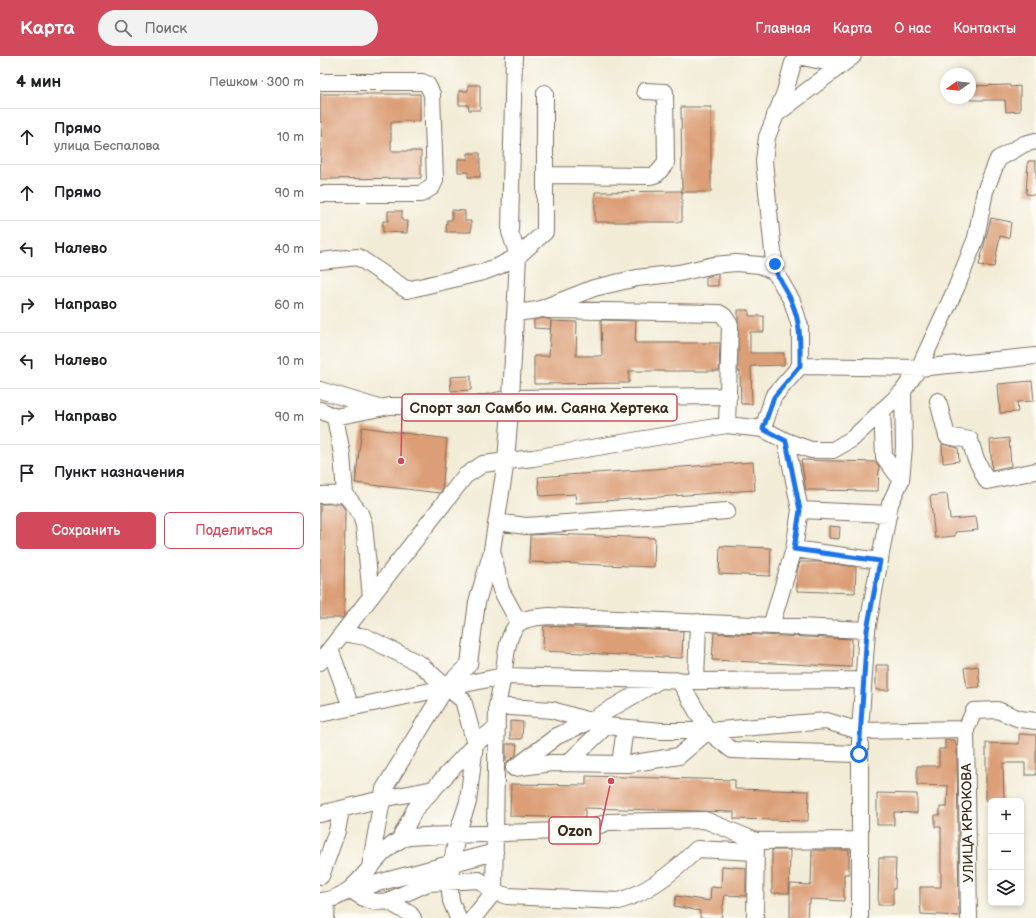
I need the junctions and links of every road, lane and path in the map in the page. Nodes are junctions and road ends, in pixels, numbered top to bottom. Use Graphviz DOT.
graph roads {
  1 [pos="514,56"];
  2 [pos="798,56"];
  3 [pos="849,56"];
  4 [pos="853,56"];
  5 [pos="320,82"];
  6 [pos="644,91"];
  7 [pos="545,93"];
  8 [pos="775,115"];
  9 [pos="1036,141"];
  10 [pos="545,175"];
  11 [pos="320,194"];
  12 [pos="518,256"];
  13 [pos="320,261"];
  14 [pos="775,272"];
  15 [pos="538,310"];
  16 [pos="515,313"];
  17 [pos="1036,356"];
  18 [pos="800,366"];
  19 [pos="919,368"];
  20 [pos="320,390"];
  21 [pos="903,391"];
  22 [pos="729,396"];
  23 [pos="511,398"];
  24 [pos="938,402"];
  25 [pos="380,408"];
  26 [pos="320,410"];
  27 [pos="882,410"];
  28 [pos="335,417"];
  29 [pos="727,425"];
  30 [pos="763,429"];
  31 [pos="786,441"];
  32 [pos="506,460"];
  33 [pos="1036,471"];
  34 [pos="901,480"];
  35 [pos="345,494"];
  36 [pos="320,495"];
  37 [pos="800,510"];
  38 [pos="727,511"];
  39 [pos="888,514"];
  40 [pos="497,522"];
  41 [pos="794,549"];
  42 [pos="492,550"];
  43 [pos="880,561"];
  44 [pos="371,597"];
  45 [pos="519,622"];
  46 [pos="698,622"];
  47 [pos="771,626"];
  48 [pos="867,630"];
  49 [pos="343,633"];
  50 [pos="325,655"];
  51 [pos="503,676"];
  52 [pos="660,680"];
  53 [pos="679,680"];
  54 [pos="863,680"];
  55 [pos="696,681"];
  56 [pos="446,687"];
  57 [pos="497,706"];
  58 [pos="351,708"];
  59 [pos="320,714"];
  60 [pos="590,721"];
  61 [pos="1036,721"];
  62 [pos="606,726"];
  63 [pos="497,727"];
  64 [pos="625,728"];
  65 [pos="966,729"];
  66 [pos="708,731"];
  67 [pos="860,731"];
  68 [pos="474,744"];
  69 [pos="859,754"];
  70 [pos="568,763"];
  71 [pos="620,764"];
  72 [pos="514,768"];
  73 [pos="496,782"];
  74 [pos="434,789"];
  75 [pos="382,799"];
  76 [pos="341,810"];
  77 [pos="320,814"];
  78 [pos="496,832"];
  79 [pos="458,834"];
  80 [pos="400,839"];
  81 [pos="859,840"];
  82 [pos="755,847"];
  83 [pos="495,852"];
  84 [pos="453,863"];
  85 [pos="370,867"];
  86 [pos="321,876"];
  87 [pos="449,882"];
  88 [pos="351,890"];
  89 [pos="494,892"];
  90 [pos="323,901"];
  91 [pos="388,901"];
  92 [pos="410,917"];
  93 [pos="326,918"];
  94 [pos="458,918"];
  95 [pos="473,918"];
  96 [pos="755,918"];
  97 [pos="860,918"];
  98 [pos="969,918"];
  1 -- 12 [label="street"];
  2 -- 3 [label="street"];
  2 -- 8 [label="street"];
  4 -- 8 [label="street"];
  5 -- 11 [label="street"];
  6 -- 10 [label="street"];
  7 -- 10 [label="street"];
  8 -- 14 [label="street"];
  9 -- 19 [label="street"];
  10 -- 12 [label="street"];
  12 -- 13 [label="street"];
  12 -- 16 [label="street"];
  14 -- 15 [label="street"];
  14 -- 18 [label="street"];
  15 -- 16 [label="street"];
  15 -- 22 [label="street"];
  16 -- 23 [label="street"];
  17 -- 19 [label="street"];
  18 -- 19 [label="street"];
  18 -- 30 [label="street"];
  19 -- 21 [label="street"];
  20 -- 25 [label="street"];
  21 -- 27 [label="street"];
  21 -- 34 [label="street"];
  22 -- 23 [label="street"];
  22 -- 29 [label="street"];
  23 -- 25 [label="street"];
  23 -- 32 [label="street"];
  24 -- 33 [label="street"];
  25 -- 28 [label="street"];
  26 -- 28 [label="street"];
  27 -- 31 [label="street"];
  27 -- 34 [label="street"];
  28 -- 35 [label="street"];
  29 -- 30 [label="street"];
  29 -- 32 [label="street"];
  30 -- 31 [label="street"];
  31 -- 37 [label="street"];
  32 -- 40 [label="street"];
  32 -- 44 [label="street"];
  34 -- 39 [label="street"];
  35 -- 36 [label="street"];
  35 -- 44 [label="street"];
  37 -- 39 [label="street"];
  37 -- 41 [label="street"];
  38 -- 40 [label="street"];
  39 -- 43 [label="street"];
  40 -- 42 [label="street"];
  41 -- 43 [label="street"];
  41 -- 47 [label="street"];
  42 -- 45 [label="street"];
  42 -- 56 [label="street"];
  43 -- 48 [label="street"];
  44 -- 49 [label="street"];
  45 -- 46 [label="street"];
  45 -- 51 [label="street"];
  46 -- 47 [label="street"];
  46 -- 55 [label="street"];
  47 -- 48 [label="street"];
  48 -- 54 [label="street"];
  49 -- 50 [label="street"];
  49 -- 56 [label="street"];
  50 -- 58 [label="street"];
  51 -- 52 [label="street"];
  51 -- 56 [label="street"];
  51 -- 57 [label="street"];
  52 -- 53 [label="street"];
  52 -- 60 [label="street"];
  53 -- 55 [label="street"];
  53 -- 66 [label="street"];
  54 -- 55 [label="street"];
  54 -- 67 [label="street"];
  56 -- 58 [label="street"];
  56 -- 68 [label="street"];
  56 -- 75 [label="street"];
  57 -- 60 [label="street"];
  57 -- 63 [label="street"];
  58 -- 59 [label="street"];
  60 -- 62 [label="street"];
  60 -- 72 [label="street"];
  61 -- 65 [label="street"];
  62 -- 64 [label="street"];
  62 -- 70 [label="street"];
  63 -- 68 [label="street"];
  63 -- 73 [label="street"];
  64 -- 66 [label="street"];
  64 -- 71 [label="street"];
  65 -- 67 [label="street"];
  65 -- 98 [label="street, УЛИЦА КРЮКОВА"];
  66 -- 67 [label="street"];
  66 -- 69 [label="street"];
  66 -- 71 [label="street"];
  67 -- 69 [label="street"];
  68 -- 74 [label="street"];
  68 -- 79 [label="street"];
  69 -- 81 [label="street"];
  70 -- 71 [label="street"];
  70 -- 72 [label="street"];
  72 -- 73 [label="street"];
  73 -- 78 [label="street"];
  74 -- 75 [label="street"];
  74 -- 80 [label="street"];
  75 -- 76 [label="street"];
  75 -- 85 [label="street"];
  76 -- 77 [label="street"];
  76 -- 86 [label="street"];
  78 -- 79 [label="street"];
  78 -- 82 [label="street"];
  78 -- 83 [label="street"];
  79 -- 80 [label="street"];
  79 -- 84 [label="street"];
  80 -- 85 [label="street"];
  81 -- 82 [label="street"];
  81 -- 97 [label="street"];
  82 -- 89 [label="street"];
  82 -- 96 [label="street"];
  83 -- 84 [label="street"];
  83 -- 89 [label="street"];
  84 -- 87 [label="street"];
  84 -- 88 [label="street"];
  85 -- 88 [label="street"];
  87 -- 89 [label="street"];
  87 -- 91 [label="street"];
  87 -- 94 [label="street"];
  88 -- 90 [label="street"];
  88 -- 91 [label="street"];
  89 -- 95 [label="street"];
  90 -- 93 [label="street"];
  91 -- 92 [label="street"];
}
